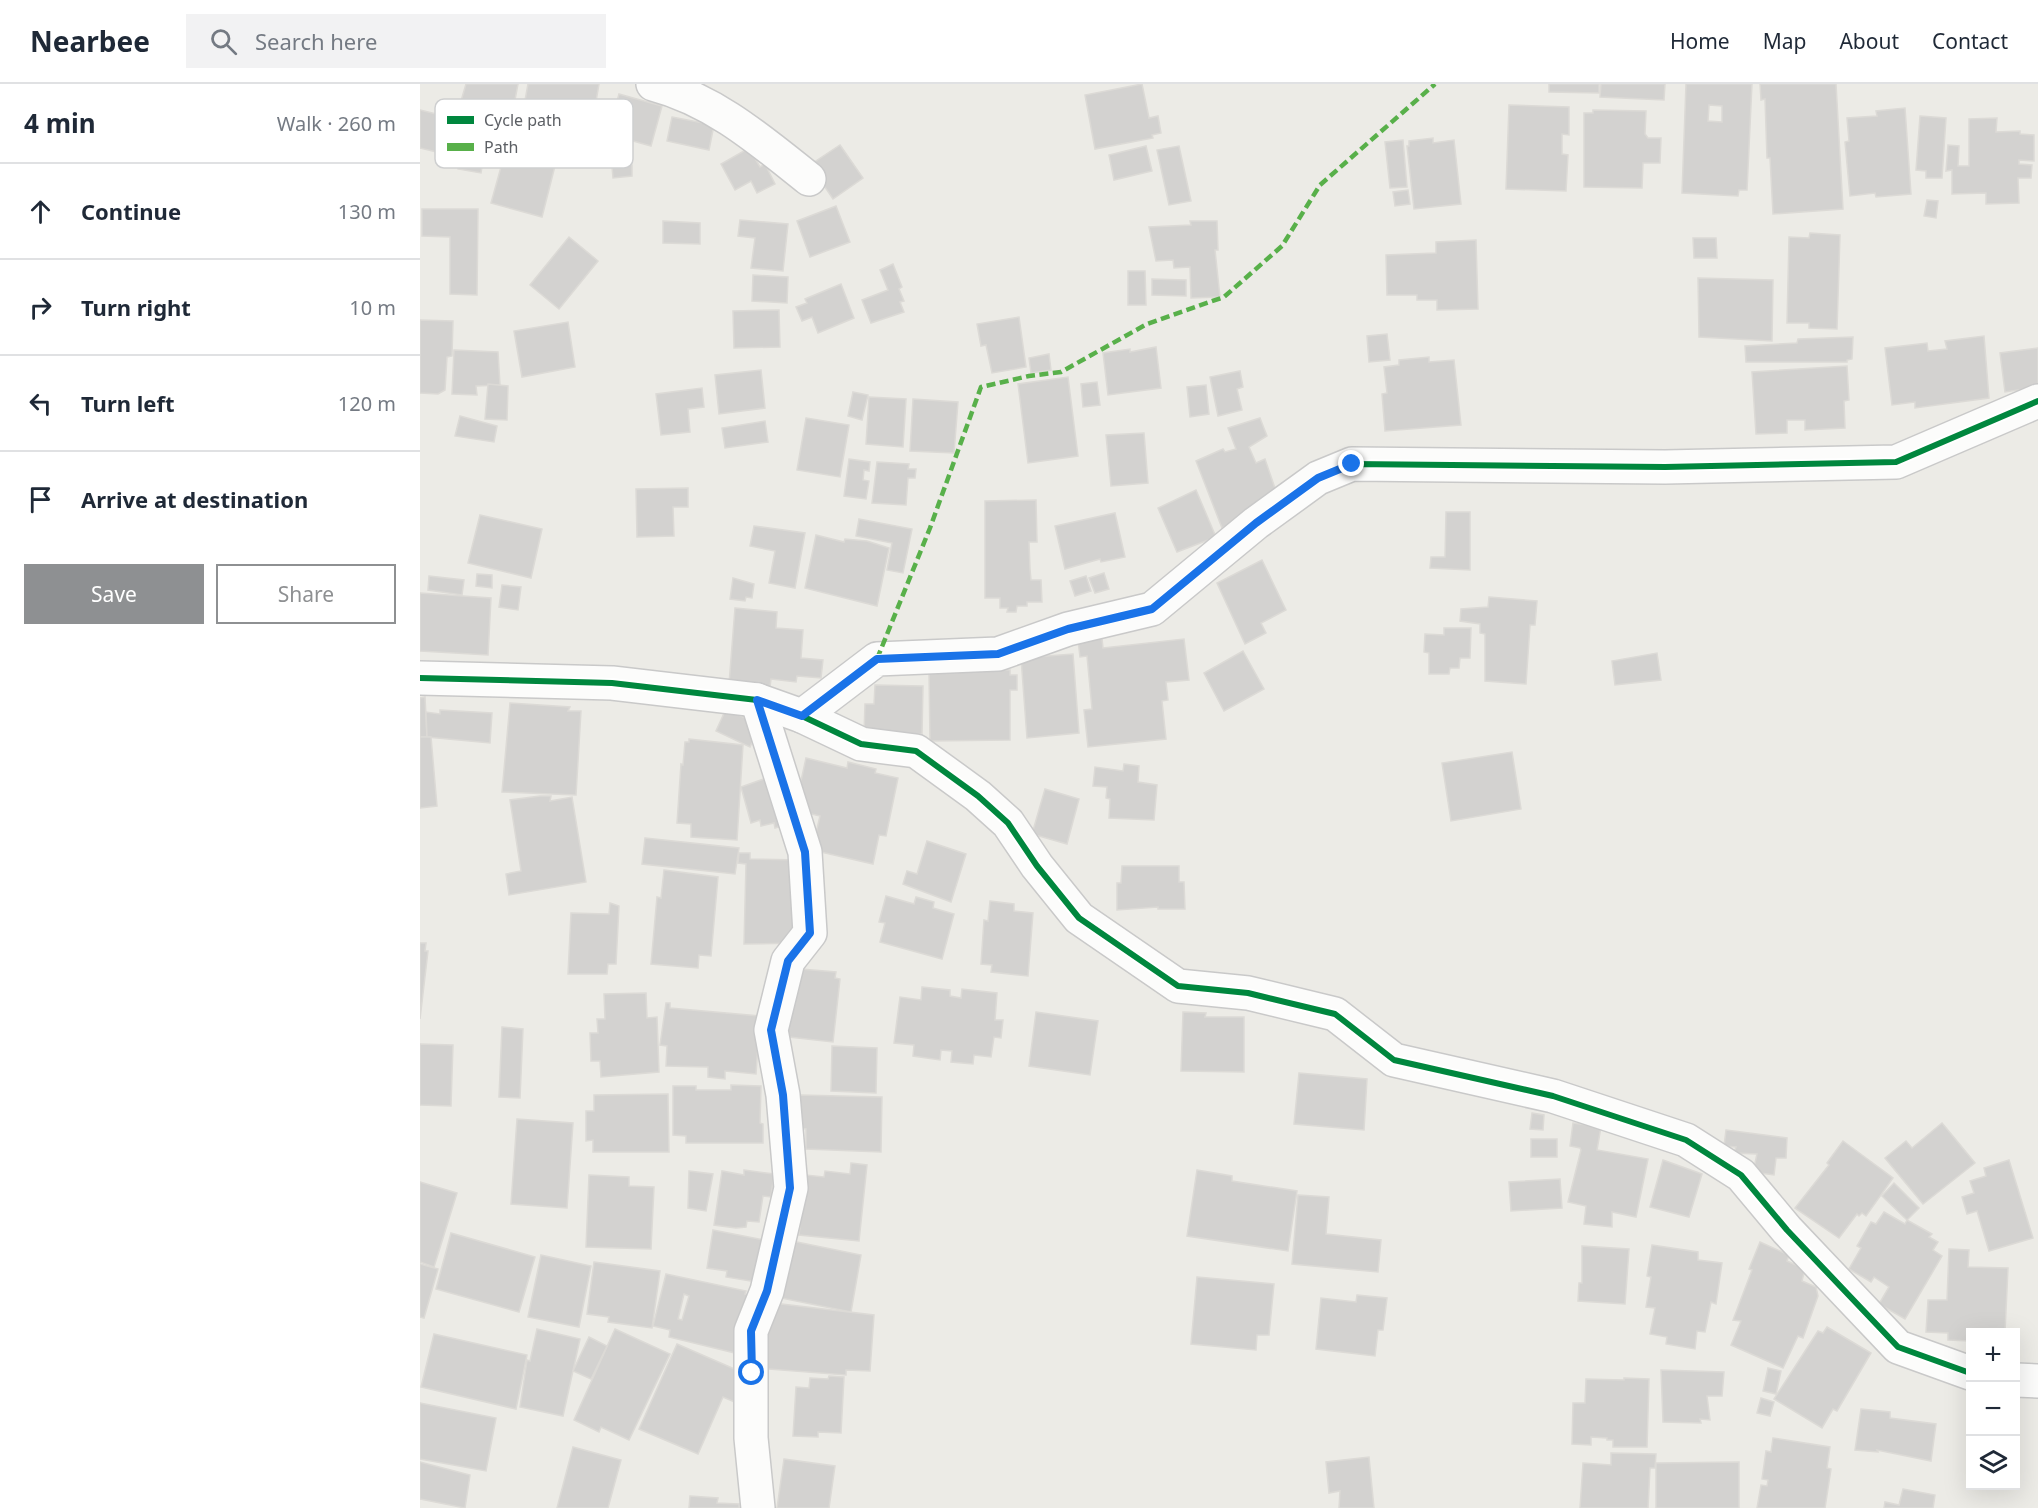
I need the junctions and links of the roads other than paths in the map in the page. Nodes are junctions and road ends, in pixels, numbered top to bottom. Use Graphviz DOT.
graph roads {
  1 [pos="653,84"];
  2 [pos="808,178"];
  3 [pos="2038,401"];
  4 [pos="420,678"];
  5 [pos="757,700"];
  6 [pos="802,716"];
  7 [pos="1966,1371"];
  8 [pos="2020,1380"];
  9 [pos="2038,1381"];
  10 [pos="758,1508"];
  1 -- 2 [label="street"];
  3 -- 6 [label="street"];
  4 -- 5 [label="street"];
  5 -- 6 [label="street"];
  5 -- 10 [label="street"];
  6 -- 7 [label="street"];
  8 -- 9 [label="street"];
}
